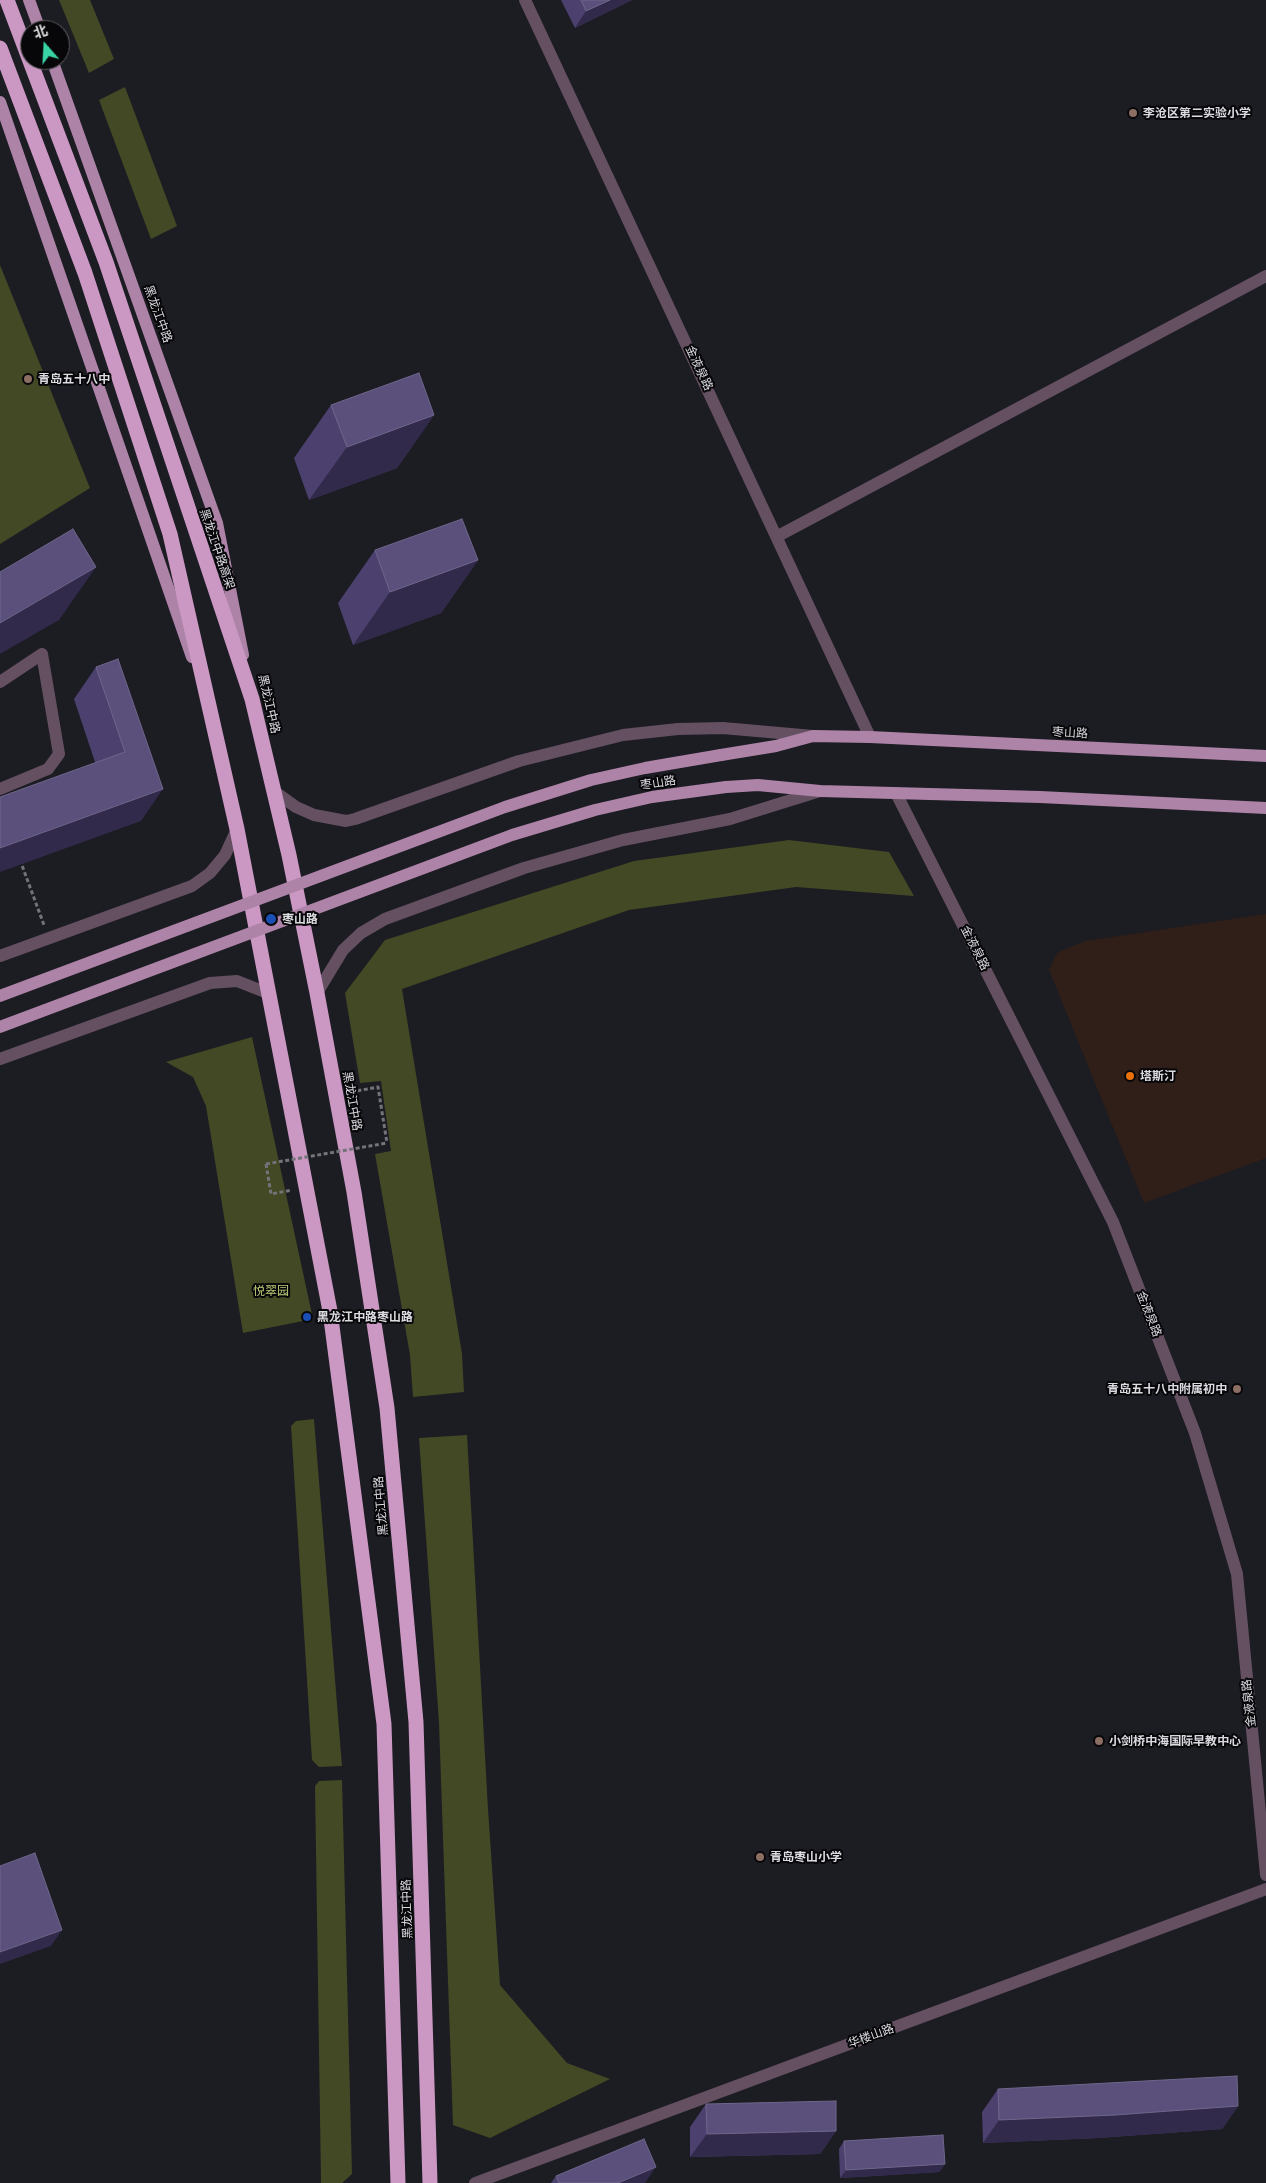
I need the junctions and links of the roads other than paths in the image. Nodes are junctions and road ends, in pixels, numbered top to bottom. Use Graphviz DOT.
graph roads {
  1 [pos="7,0"];
  2 [pos="29,0"];
  3 [pos="526,0"];
  4 [pos="36,20"];
  5 [pos="0,48"];
  6 [pos="56,70"];
  7 [pos="0,102"];
  8 [pos="1266,276"];
  9 [pos="778,536"];
  10 [pos="0,682"];
  11 [pos="252,699"];
  12 [pos="211,708"];
  13 [pos="812,736"];
  14 [pos="870,737"];
  15 [pos="1266,756"];
  16 [pos="0,789"];
  17 [pos="275,792"];
  18 [pos="820,792"];
  19 [pos="897,795"];
  20 [pos="1266,808"];
  21 [pos="237,829"];
  22 [pos="0,956"];
  23 [pos="317,993"];
  24 [pos="270,994"];
  25 [pos="0,996"];
  26 [pos="0,1027"];
  27 [pos="0,1059"];
  28 [pos="1266,1875"];
  29 [pos="1266,1889"];
  30 [pos="480,2182"];
  31 [pos="398,2183"];
  32 [pos="430,2183"];
  1 -- 11 [label="highway, 黑龙江中路高架"];
  2 -- 4 [label="main road"];
  3 -- 9 [label="street, 金液泉路"];
  5 -- 12 [label="highway"];
  6 -- 11 [label="main road, 黑龙江中路"];
  7 -- 12 [label="main road, 黑龙江中路"];
  8 -- 9 [label="street"];
  9 -- 14 [label="street, 金液泉路"];
  10 -- 16 [label="street"];
  11 -- 17 [label="highway, 黑龙江中路"];
  12 -- 21 [label="highway, 黑龙江中路"];
  13 -- 14 [label="main road, 枣山路"];
  13 -- 17 [label="street, 枣山路"];
  13 -- 25 [label="main road, 枣山路, bridge"];
  14 -- 15 [label="main road, 枣山路"];
  17 -- 23 [label="highway, 黑龙江中路"];
  18 -- 19 [label="main road, 枣山路"];
  18 -- 23 [label="street, 枣山路"];
  18 -- 26 [label="main road, 枣山路, bridge"];
  19 -- 20 [label="main road, 枣山路"];
  19 -- 28 [label="street, 金液泉路"];
  21 -- 22 [label="street"];
  21 -- 24 [label="highway, 黑龙江中路"];
  23 -- 32 [label="highway, 黑龙江中路"];
  24 -- 27 [label="street"];
  24 -- 31 [label="highway, 黑龙江中路"];
  29 -- 30 [label="street, 华楼山路"];
}
